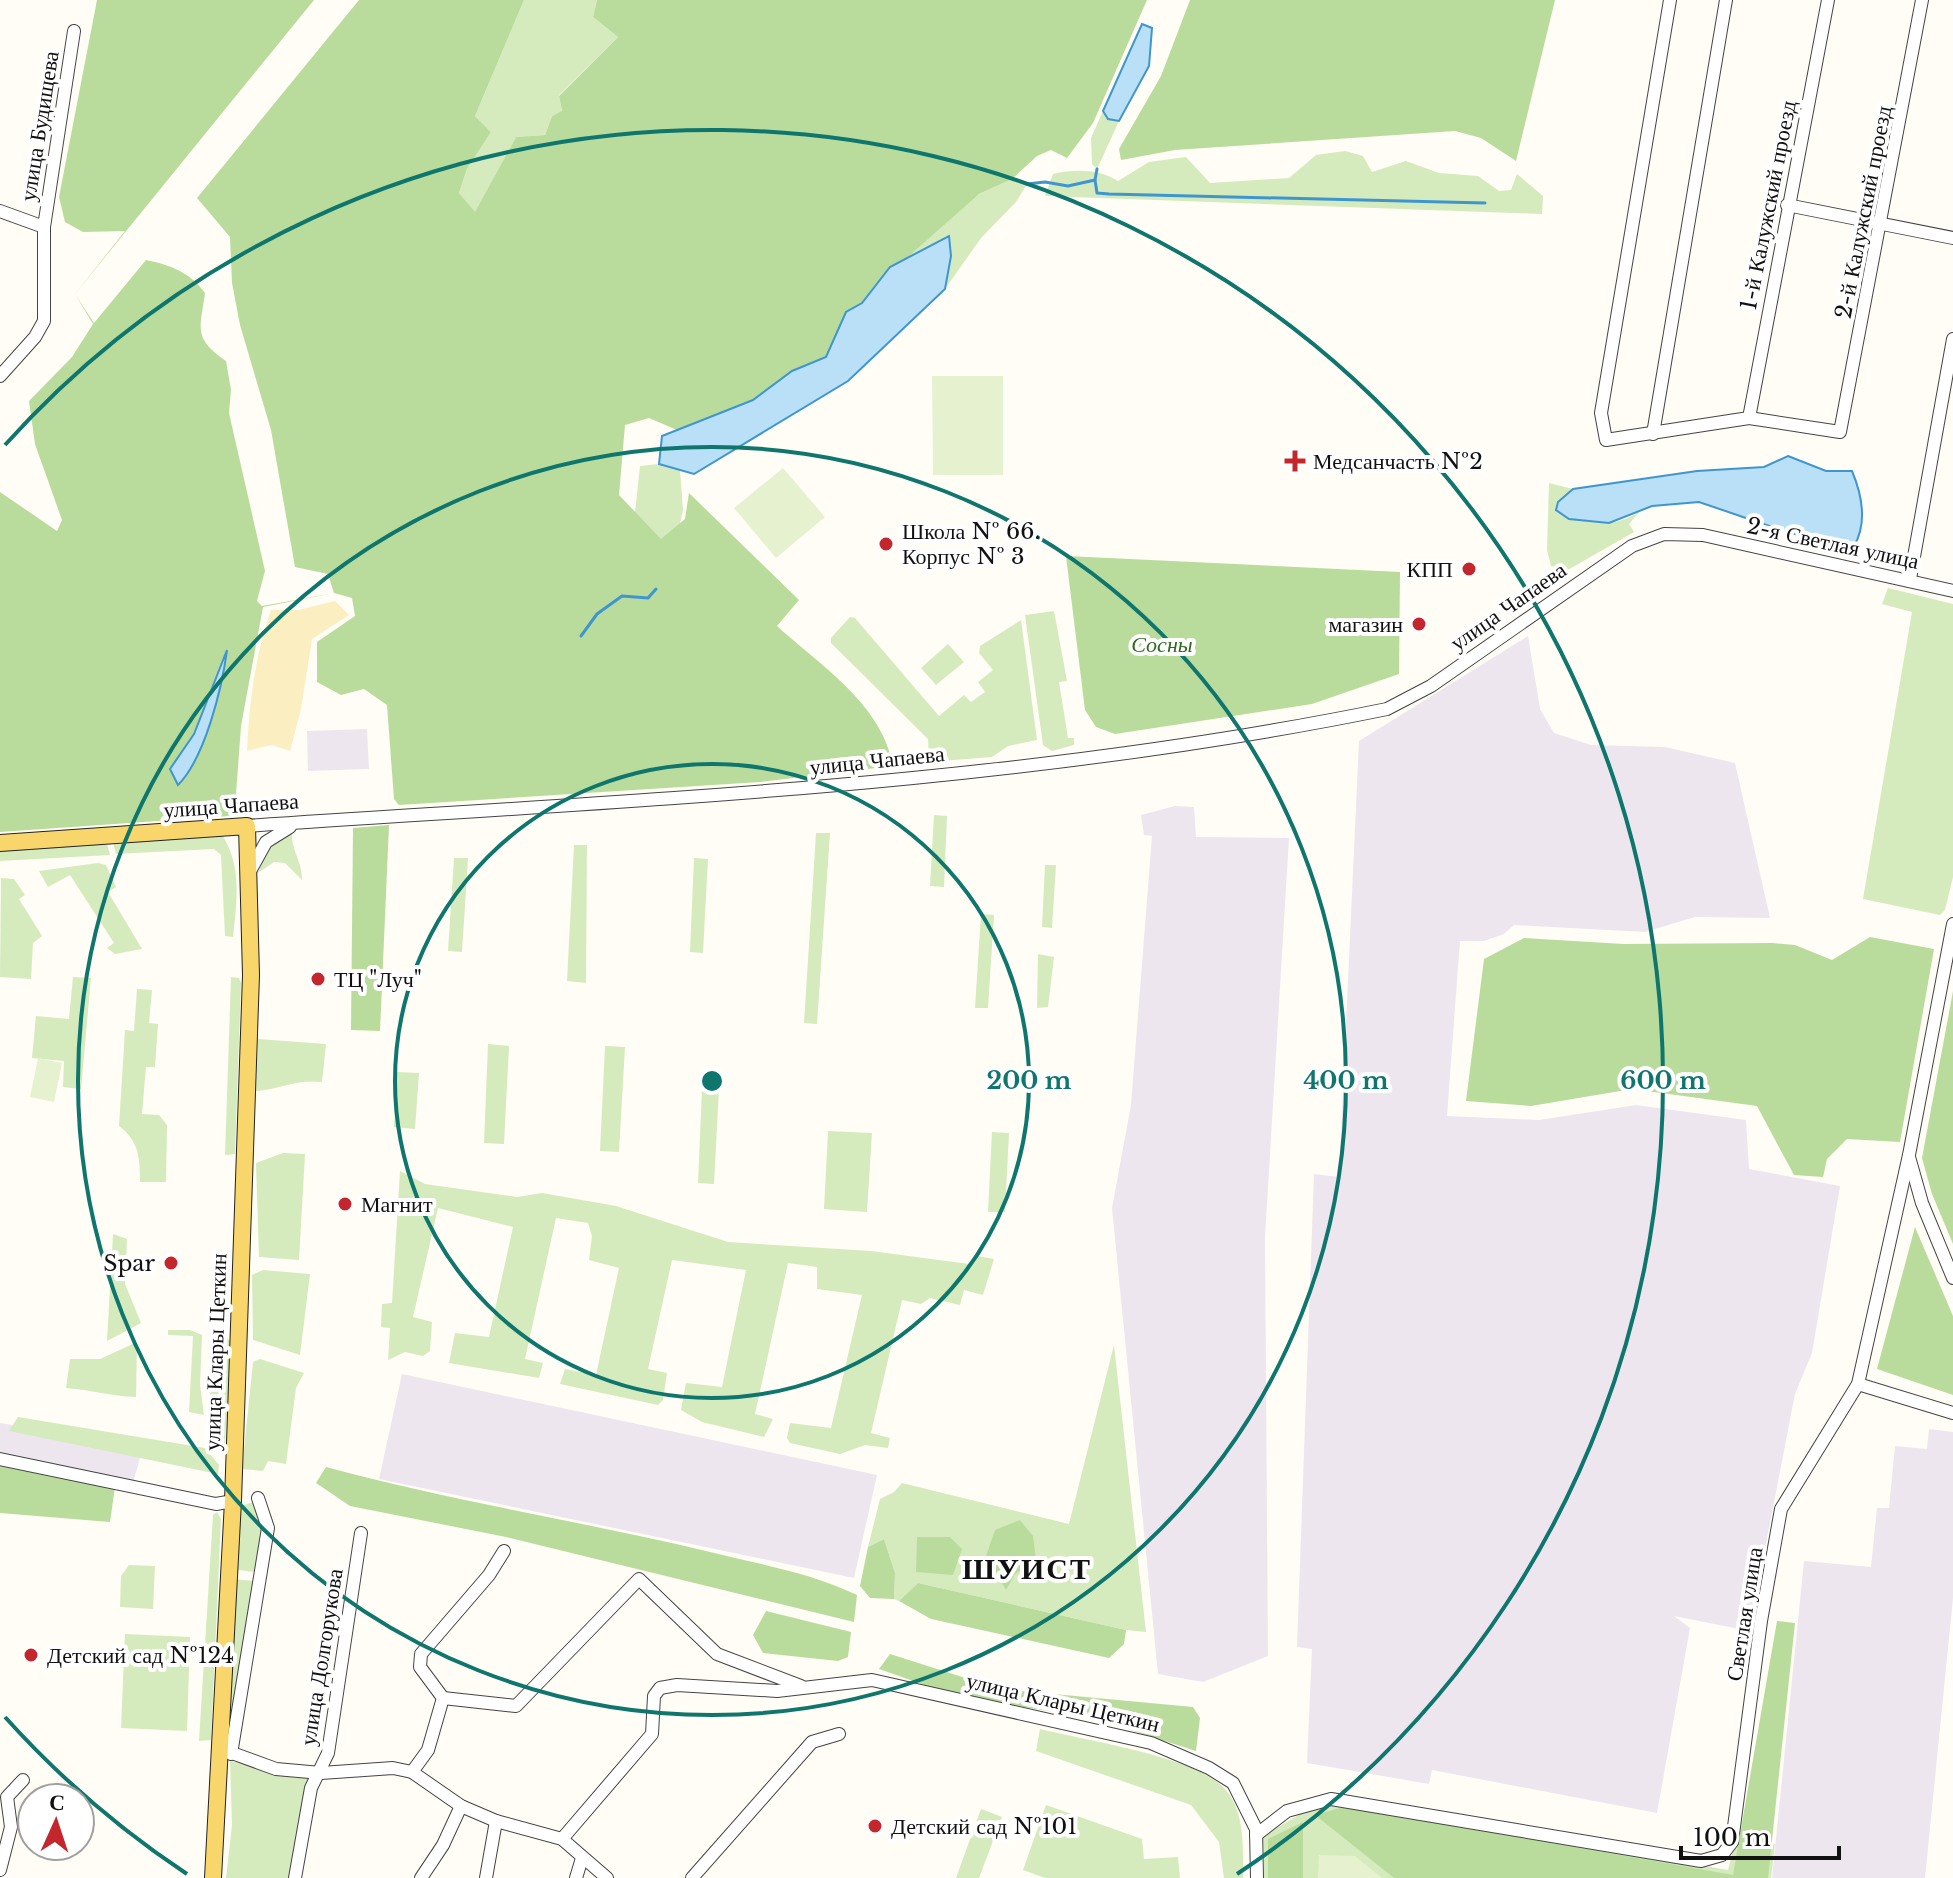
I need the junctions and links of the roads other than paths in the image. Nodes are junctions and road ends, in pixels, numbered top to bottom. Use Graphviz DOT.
graph roads {
  1 [pos="1670,0"];
  2 [pos="1726,0"];
  3 [pos="1828,0"];
  4 [pos="1922,0"];
  5 [pos="74,31"];
  6 [pos="1787,205"];
  7 [pos="0,211"];
  8 [pos="1882,223"];
  9 [pos="44,227"];
  10 [pos="1953,238"];
  11 [pos="1953,339"];
  12 [pos="0,376"];
  13 [pos="1749,418"];
  14 [pos="1653,434"];
  15 [pos="1703,535"];
  16 [pos="1910,579"];
  17 [pos="1953,591"];
  18 [pos="298,823"];
  19 [pos="247,826"];
  20 [pos="0,843"];
  21 [pos="250,871"];
  22 [pos="1953,924"];
  23 [pos="1947,979"];
  24 [pos="1909,1155"];
  25 [pos="1953,1278"];
  26 [pos="1858,1384"];
  27 [pos="1953,1413"];
  28 [pos="0,1459"];
  29 [pos="258,1498"];
  30 [pos="233,1501"];
  31 [pos="361,1533"];
  32 [pos="504,1551"];
  33 [pos="801,1686"];
  34 [pos="443,1698"];
  35 [pos="839,1734"];
  36 [pos="226,1752"];
  37 [pos="412,1772"];
  38 [pos="321,1773"];
  39 [pos="23,1780"];
  40 [pos="461,1806"];
  41 [pos="496,1821"];
  42 [pos="1256,1835"];
  43 [pos="562,1839"];
  44 [pos="582,1858"];
  45 [pos="0,1870"];
  46 [pos="213,1878"];
  47 [pos="295,1878"];
  48 [pos="421,1878"];
  49 [pos="486,1878"];
  50 [pos="576,1878"];
  51 [pos="607,1878"];
  52 [pos="692,1878"];
  53 [pos="1257,1878"];
  1 -- 14 [label="street"];
  2 -- 14 [label="street"];
  3 -- 6 [label="street, 1-й Калужский проезд"];
  4 -- 8 [label="street, 2-й Калужский проезд"];
  5 -- 9 [label="street, улица Будищева"];
  6 -- 8 [label="street"];
  6 -- 13 [label="street, 1-й Калужский проезд"];
  7 -- 9 [label="street, улица Будищева"];
  8 -- 10 [label="street"];
  8 -- 13 [label="street, 2-й Калужский проезд"];
  9 -- 12 [label="street, улица Будищева"];
  11 -- 16 [label="street"];
  13 -- 14 [label="street"];
  15 -- 16 [label="street, 2-я Светлая улица"];
  15 -- 18 [label="street, улица Чапаева"];
  16 -- 17 [label="street, 2-я Светлая улица"];
  18 -- 19 [label="street, улица Чапаева"];
  18 -- 21 [label="street"];
  19 -- 20 [label="main road, улица Чапаева"];
  19 -- 21 [label="main road, улица Клары Цеткин"];
  21 -- 30 [label="main road, улица Клары Цеткин"];
  22 -- 23 [label="street, Светлая улица"];
  23 -- 24 [label="street, Светлая улица"];
  24 -- 25 [label="street"];
  24 -- 26 [label="street, Светлая улица"];
  26 -- 27 [label="street"];
  26 -- 42 [label="street, Светлая улица"];
  28 -- 30 [label="street"];
  29 -- 36 [label="street"];
  30 -- 36 [label="main road, улица Клары Цеткин"];
  31 -- 38 [label="street, улица Долгорукова"];
  32 -- 34 [label="street"];
  33 -- 34 [label="street"];
  33 -- 42 [label="street, улица Клары Цеткин"];
  33 -- 43 [label="street"];
  34 -- 37 [label="street"];
  35 -- 52 [label="street"];
  36 -- 38 [label="street"];
  36 -- 46 [label="main road, улица Клары Цеткин"];
  37 -- 38 [label="street"];
  37 -- 40 [label="street"];
  38 -- 47 [label="street, улица Долгорукова"];
  39 -- 45 [label="street"];
  40 -- 41 [label="street"];
  40 -- 48 [label="street"];
  41 -- 43 [label="street"];
  41 -- 49 [label="street"];
  42 -- 53 [label="street, улица Клары Цеткин"];
  43 -- 44 [label="street"];
  44 -- 50 [label="street"];
  44 -- 51 [label="street"];
}
